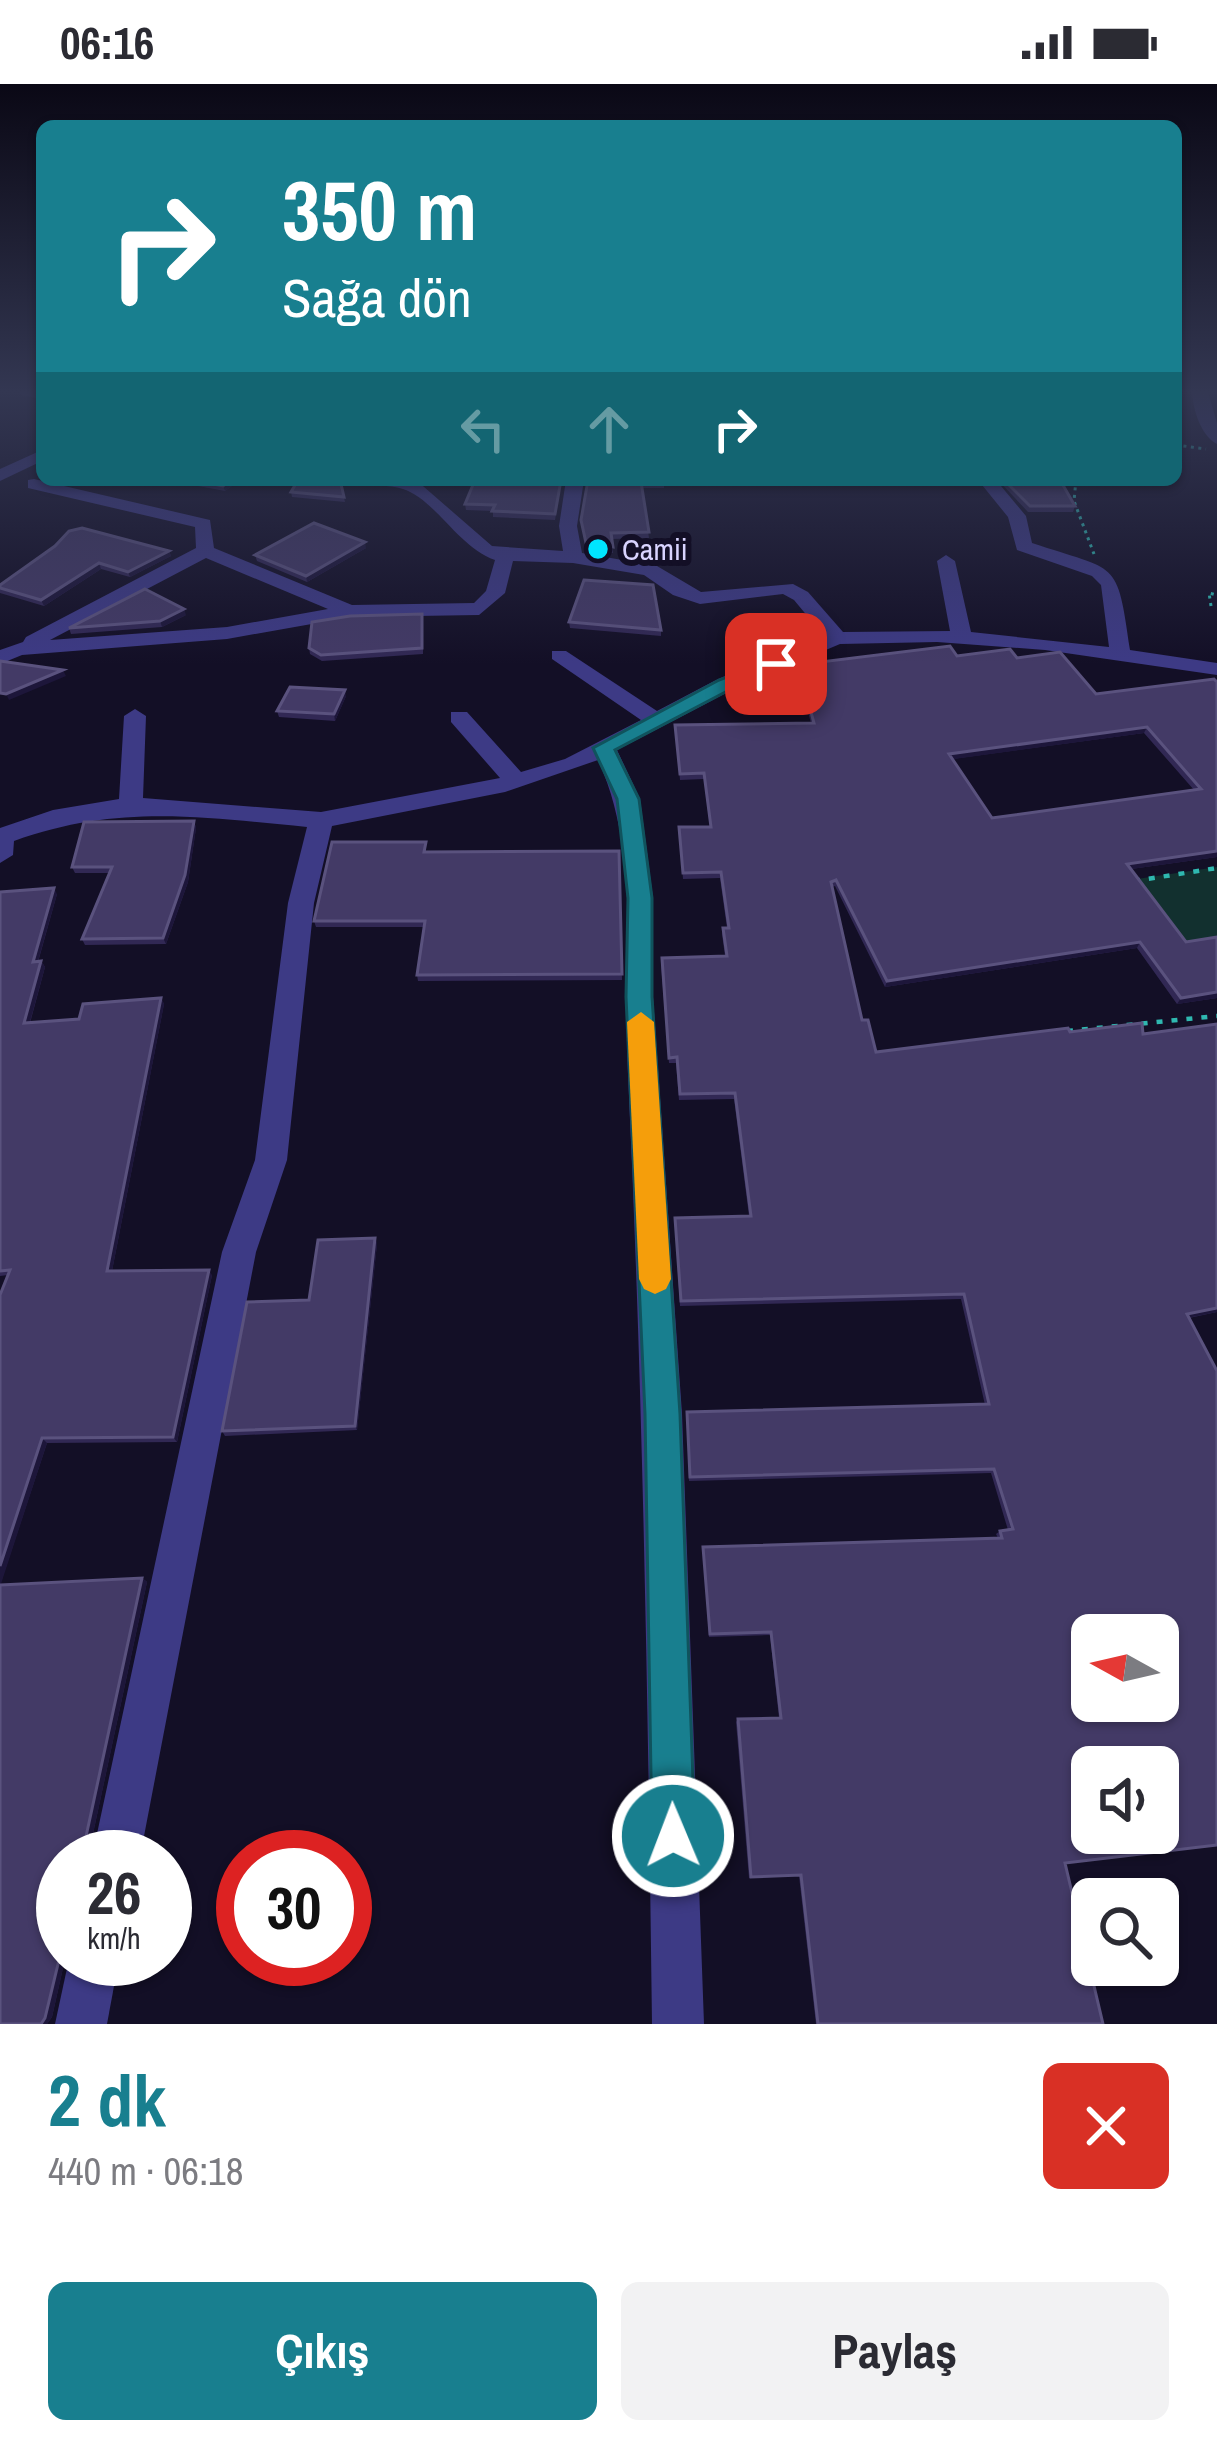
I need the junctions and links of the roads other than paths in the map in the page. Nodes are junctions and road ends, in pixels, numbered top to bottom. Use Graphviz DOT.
graph roads {
  1 [pos="31,485"];
  2 [pos="412,486"];
  3 [pos="574,486"];
  4 [pos="992,486"];
  5 [pos="206,551"];
  6 [pos="505,556"];
  7 [pos="573,557"];
  8 [pos="946,561"];
  9 [pos="351,611"];
  10 [pos="837,638"];
  11 [pos="962,638"];
  12 [pos="1120,653"];
  13 [pos="9,654"];
  14 [pos="559,655"];
  15 [pos="1217,669"];
  16 [pos="135,716"];
  17 [pos="460,717"];
  18 [pos="656,720"];
  19 [pos="604,748"];
  20 [pos="516,782"];
  21 [pos="131,806"];
  22 [pos="321,820"];
  23 [pos="0,840"];
  24 [pos="121,1830"];
  25 [pos="89,1986"];
  26 [pos="81,2024"];
  27 [pos="678,2024"];
  1 -- 5 [label="street"];
  2 -- 6 [label="street"];
  3 -- 7 [label="street"];
  4 -- 12 [label="street"];
  5 -- 9 [label="street"];
  5 -- 13 [label="street"];
  6 -- 7 [label="street"];
  6 -- 9 [label="street"];
  7 -- 10 [label="street"];
  8 -- 11 [label="street"];
  9 -- 13 [label="street"];
  10 -- 11 [label="street"];
  10 -- 18 [label="street"];
  11 -- 12 [label="street"];
  12 -- 15 [label="street"];
  14 -- 18 [label="street"];
  16 -- 21 [label="street"];
  17 -- 20 [label="street"];
  18 -- 19 [label="street"];
  19 -- 20 [label="street"];
  19 -- 27 [label="street"];
  20 -- 22 [label="street"];
  21 -- 22 [label="street"];
  21 -- 23 [label="street"];
  22 -- 24 [label="street"];
  25 -- 26 [label="street"];
}
